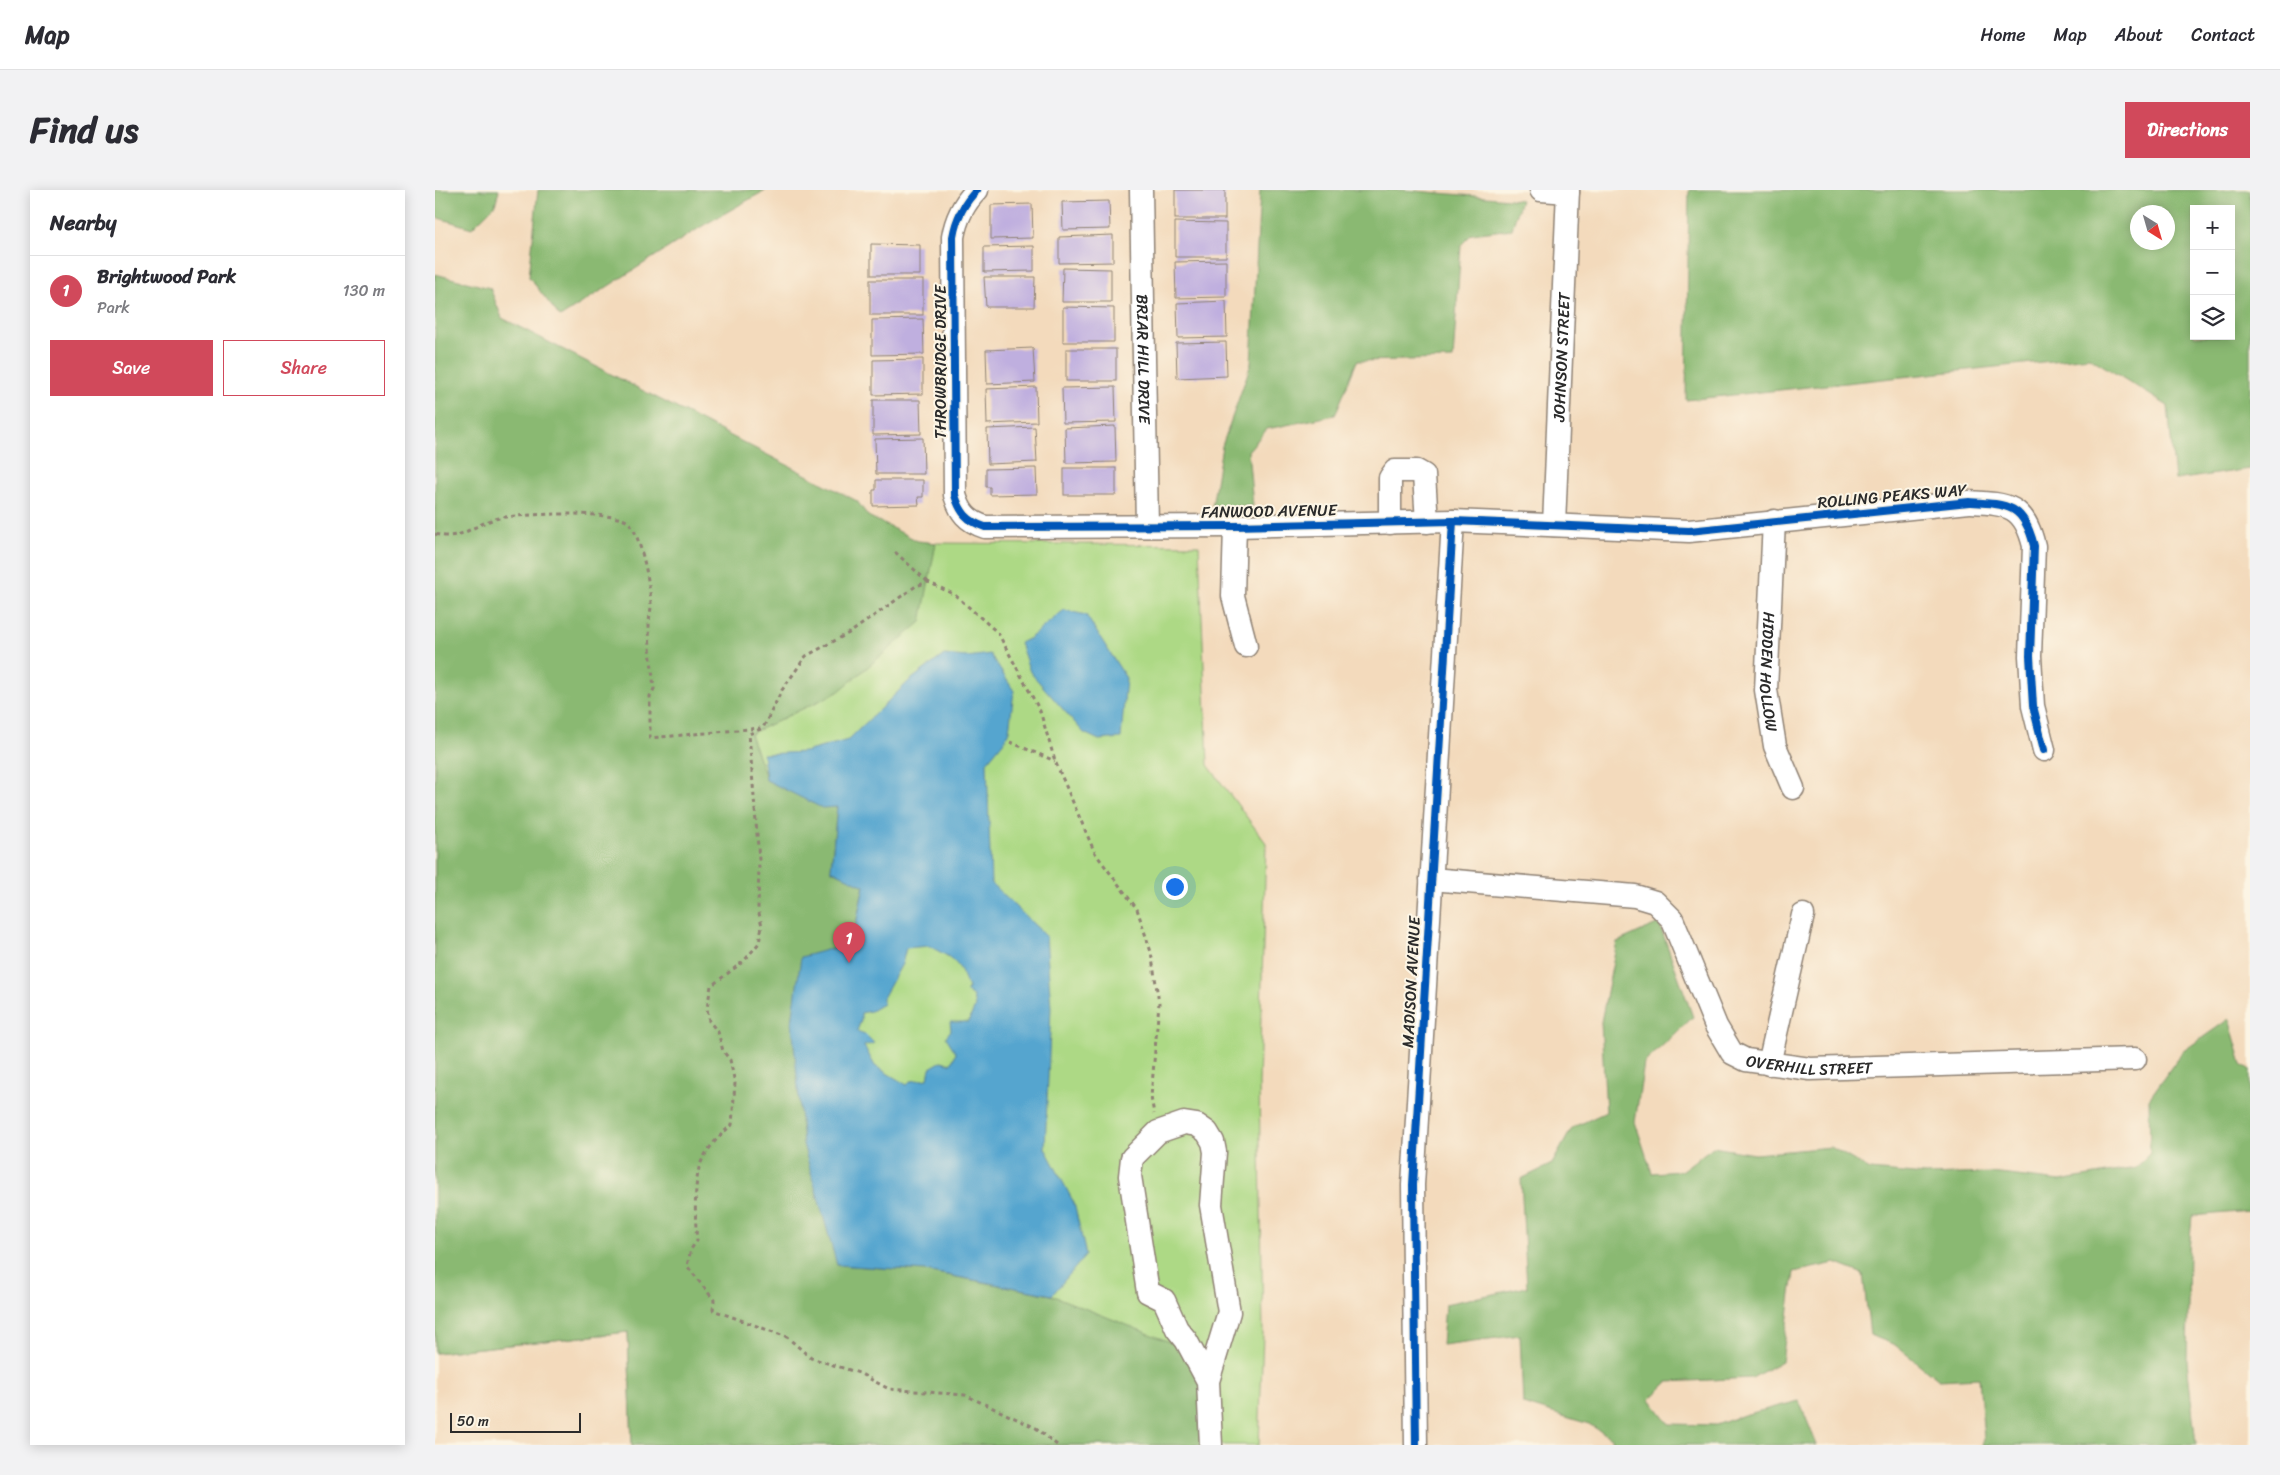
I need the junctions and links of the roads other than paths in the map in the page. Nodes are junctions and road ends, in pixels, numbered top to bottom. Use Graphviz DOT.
graph roads {
  1 [pos="977,190"];
  2 [pos="1141,190"];
  3 [pos="1541,190"];
  4 [pos="1568,191"];
  5 [pos="1453,521"];
  6 [pos="1774,521"];
  7 [pos="1427,522"];
  8 [pos="1390,523"];
  9 [pos="1554,525"];
  10 [pos="1147,526"];
  11 [pos="1235,526"];
  12 [pos="985,527"];
  13 [pos="1246,646"];
  14 [pos="2044,750"];
  15 [pos="1793,788"];
  16 [pos="1431,879"];
  17 [pos="1803,915"];
  18 [pos="2135,1059"];
  19 [pos="1769,1064"];
  20 [pos="1207,1381"];
  21 [pos="1211,1445"];
  22 [pos="1416,1445"];
  1 -- 12 [label="street, THROWBRIDGE DRIVE"];
  2 -- 10 [label="street, BRIAR HILL DRIVE"];
  3 -- 4 [label="street"];
  4 -- 9 [label="street, JOHNSON STREET"];
  5 -- 7 [label="street, FANWOOD AVENUE"];
  5 -- 9 [label="street, FANWOOD AVENUE"];
  5 -- 16 [label="street, MADISON AVENUE"];
  6 -- 9 [label="street, ROLLING PEAKS WAY"];
  6 -- 14 [label="street, ROLLING PEAKS WAY"];
  6 -- 15 [label="street, HIDDEN HOLLOW"];
  7 -- 8 [label="street, FANWOOD AVENUE"];
  7 -- 8 [label="street"];
  8 -- 11 [label="street, FANWOOD AVENUE"];
  10 -- 11 [label="street, FANWOOD AVENUE"];
  10 -- 12 [label="street, FANWOOD AVENUE"];
  11 -- 13 [label="street"];
  16 -- 19 [label="street, OVERHILL STREET"];
  16 -- 22 [label="street, MADISON AVENUE"];
  17 -- 19 [label="street"];
  18 -- 19 [label="street, OVERHILL STREET"];
  20 -- 20 [label="street"];
  20 -- 21 [label="street"];
}
